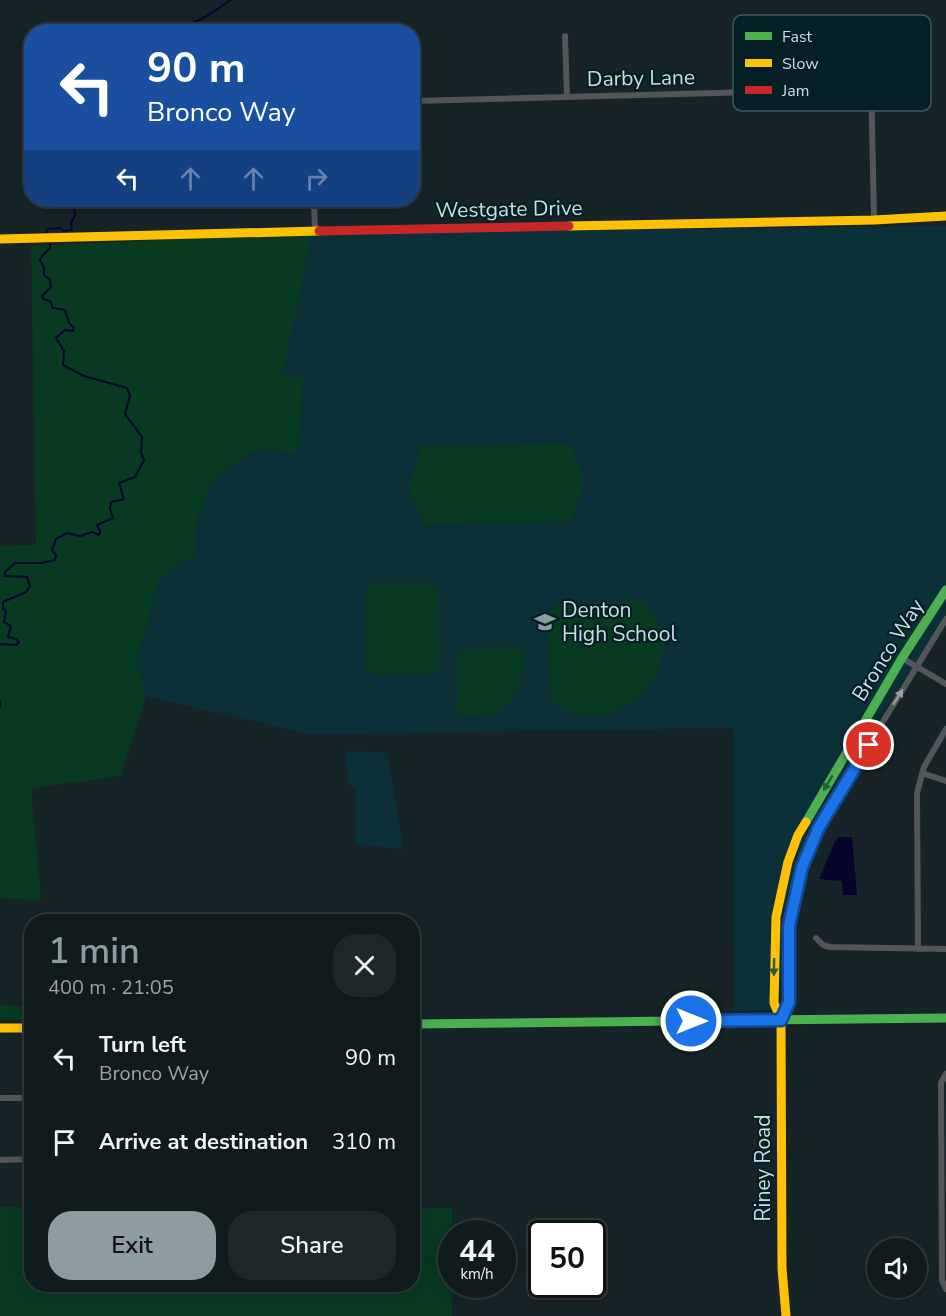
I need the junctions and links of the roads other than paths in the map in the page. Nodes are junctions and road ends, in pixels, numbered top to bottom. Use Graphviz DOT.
graph roads {
  1 [pos="565,36"];
  2 [pos="733,93"];
  3 [pos="567,97"];
  4 [pos="420,101"];
  5 [pos="872,111"];
  6 [pos="314,207"];
  7 [pos="946,216"];
  8 [pos="874,220"];
  9 [pos="315,231"];
  10 [pos="0,239"];
  11 [pos="946,590"];
  12 [pos="946,619"];
  13 [pos="902,658"];
  14 [pos="917,667"];
  15 [pos="946,684"];
  16 [pos="946,729"];
  17 [pos="922,773"];
  18 [pos="946,781"];
  19 [pos="816,938"];
  20 [pos="918,949"];
  21 [pos="946,949"];
  22 [pos="946,1018"];
  23 [pos="781,1020"];
  24 [pos="420,1024"];
  25 [pos="0,1028"];
  26 [pos="24,1028"];
  27 [pos="946,1074"];
  28 [pos="0,1098"];
  29 [pos="24,1098"];
  30 [pos="944,1098"];
  31 [pos="944,1144"];
  32 [pos="24,1159"];
  33 [pos="0,1160"];
  34 [pos="944,1228"];
  35 [pos="946,1289"];
  36 [pos="786,1316"];
  1 -- 3 [label="street"];
  2 -- 3 [label="street, Darby Lane"];
  3 -- 4 [label="street, Darby Lane"];
  5 -- 8 [label="street"];
  6 -- 9 [label="street"];
  7 -- 8 [label="street, Westgate Drive"];
  8 -- 9 [label="street, Westgate Drive"];
  9 -- 10 [label="street, Westgate Drive"];
  11 -- 13 [label="street, Bronco Way"];
  12 -- 14 [label="street, Bronco Way"];
  13 -- 14 [label="street"];
  13 -- 23 [label="street, Bronco Way, one-way"];
  14 -- 15 [label="street"];
  23 -- 14 [label="street, Bronco Way, one-way"];
  16 -- 17 [label="street"];
  17 -- 18 [label="street"];
  17 -- 20 [label="street"];
  19 -- 20 [label="street"];
  20 -- 21 [label="street"];
  22 -- 23 [label="street"];
  23 -- 24 [label="street"];
  23 -- 36 [label="street, Riney Road"];
  25 -- 26 [label="street"];
  27 -- 30 [label="street"];
  28 -- 29 [label="street"];
  30 -- 31 [label="street"];
  31 -- 34 [label="street"];
  32 -- 33 [label="street"];
  34 -- 35 [label="street"];
}
